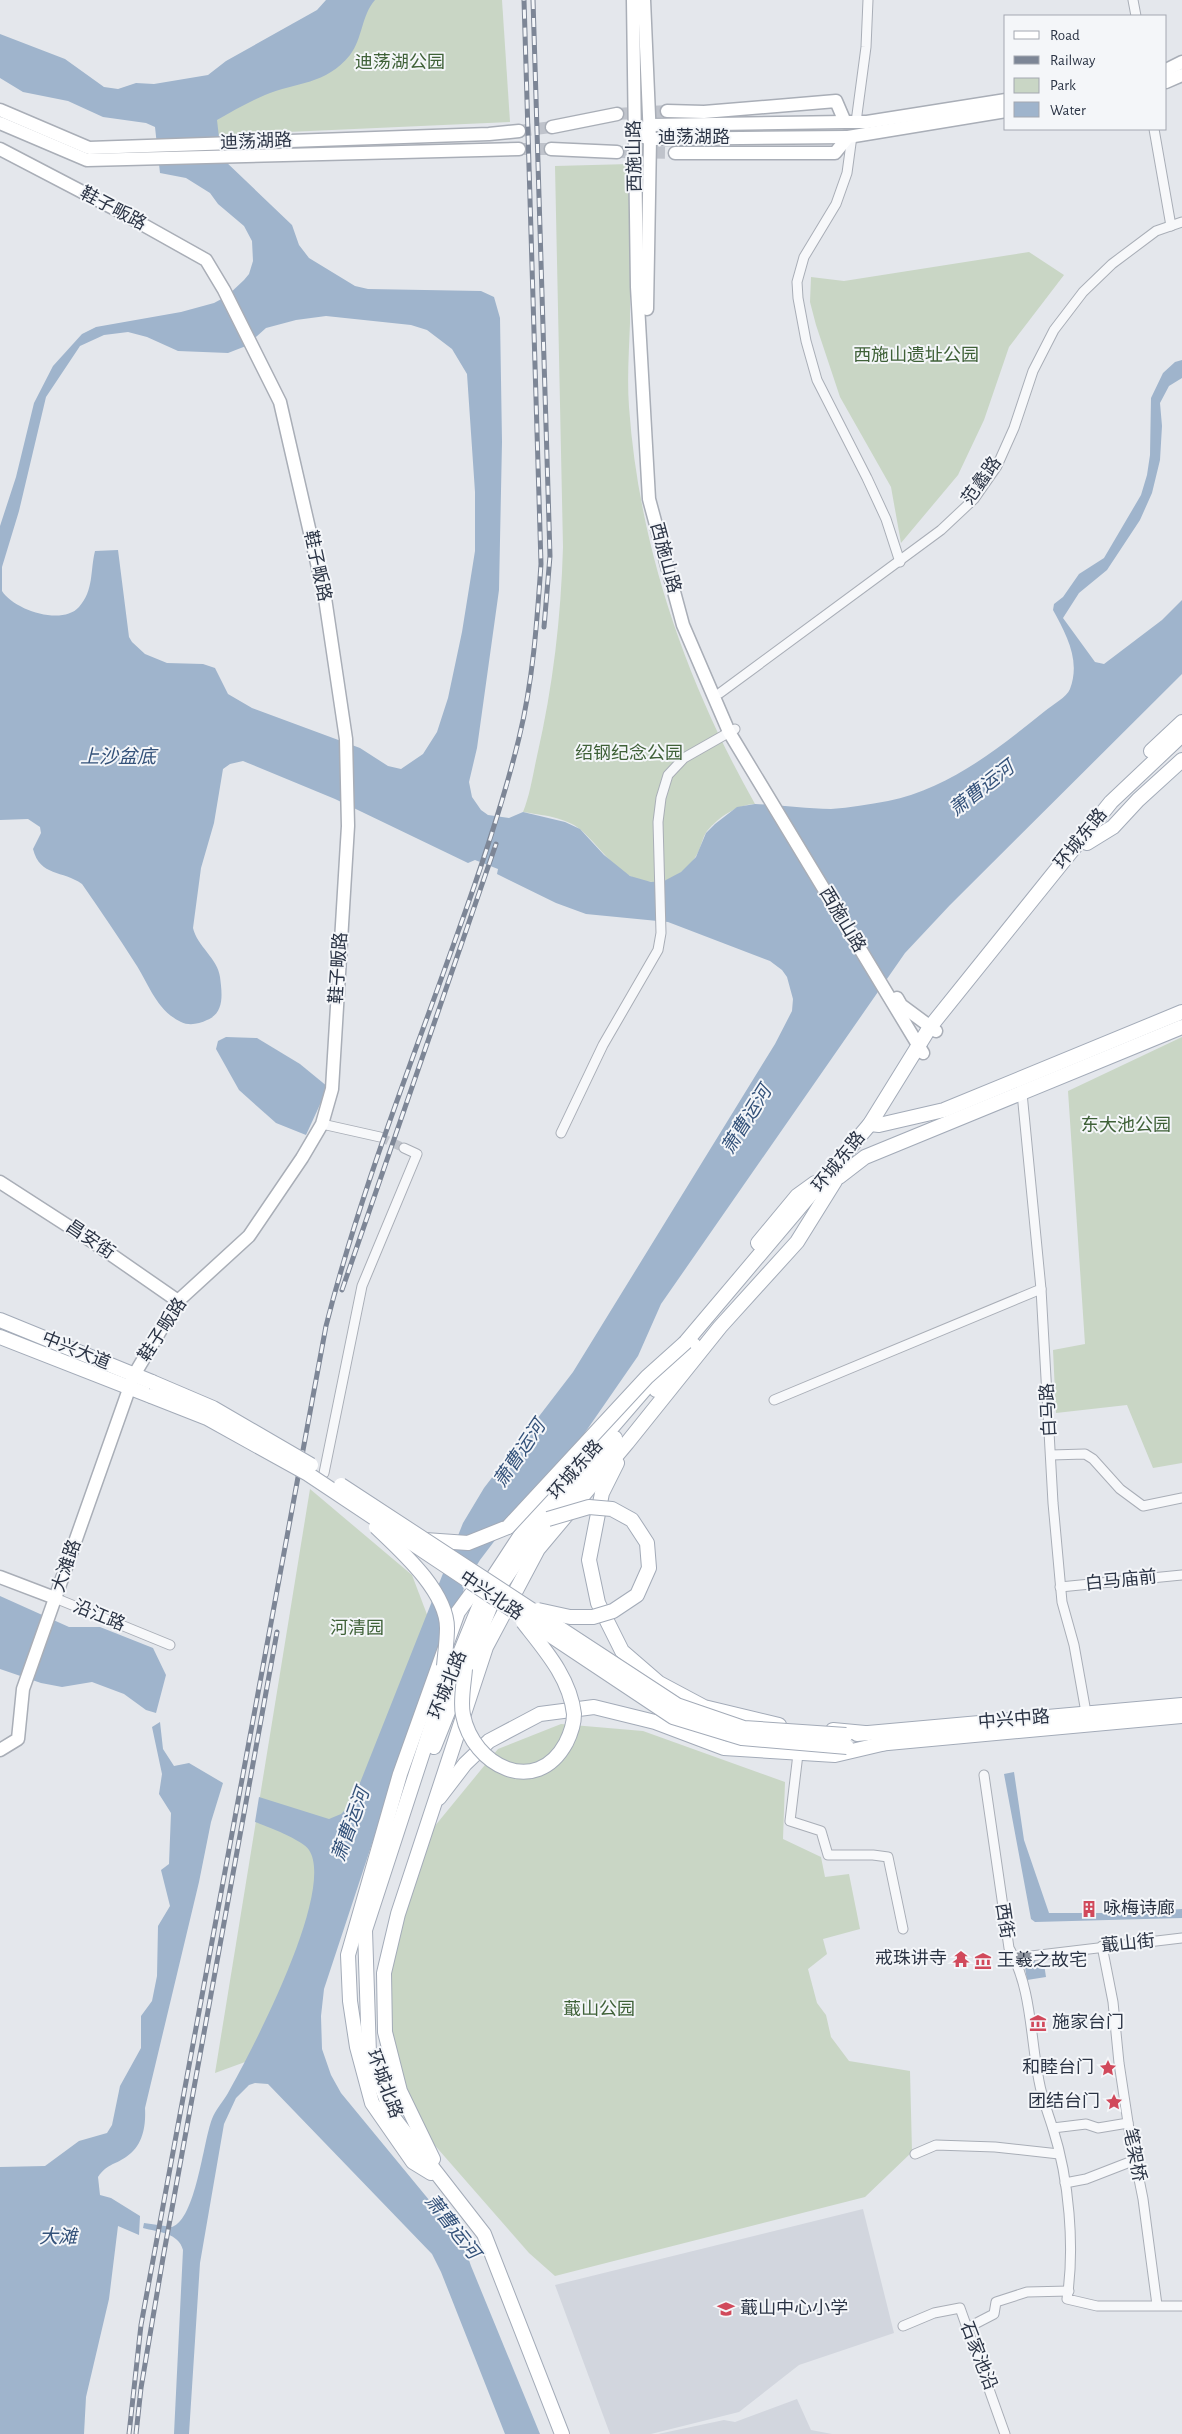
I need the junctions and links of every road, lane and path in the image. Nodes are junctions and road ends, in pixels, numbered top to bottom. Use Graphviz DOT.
graph roads {
  1 [pos="633,0"];
  2 [pos="644,0"];
  3 [pos="868,0"];
  4 [pos="1133,0"];
  5 [pos="1136,15"];
  6 [pos="1182,62"];
  7 [pos="1167,70"];
  8 [pos="1182,75"];
  9 [pos="1167,82"];
  10 [pos="1004,100"];
  11 [pos="0,110"];
  12 [pos="667,111"];
  13 [pos="1004,111"];
  14 [pos="617,114"];
  15 [pos="851,122"];
  16 [pos="0,123"];
  17 [pos="650,125"];
  18 [pos="552,127"];
  19 [pos="1154,130"];
  20 [pos="519,131"];
  21 [pos="635,134"];
  22 [pos="850,136"];
  23 [pos="650,139"];
  24 [pos="519,149"];
  25 [pos="0,150"];
  26 [pos="551,150"];
  27 [pos="617,152"];
  28 [pos="675,153"];
  29 [pos="1182,222"];
  30 [pos="1171,226"];
  31 [pos="900,562"];
  32 [pos="720,693"];
  33 [pos="1182,722"];
  34 [pos="734,735"];
  35 [pos="1182,736"];
  36 [pos="1182,748"];
  37 [pos="1182,760"];
  38 [pos="1084,841"];
  39 [pos="899,1007"];
  40 [pos="1182,1012"];
  41 [pos="1182,1027"];
  42 [pos="933,1029"];
  43 [pos="920,1050"];
  44 [pos="1022,1093"];
  45 [pos="322,1124"];
  46 [pos="875,1124"];
  47 [pos="561,1133"];
  48 [pos="380,1137"];
  49 [pos="404,1148"];
  50 [pos="835,1177"];
  51 [pos="0,1182"];
  52 [pos="792,1224"];
  53 [pos="1040,1290"];
  54 [pos="178,1301"];
  55 [pos="0,1320"];
  56 [pos="0,1336"];
  57 [pos="686,1342"];
  58 [pos="132,1381"];
  59 [pos="152,1389"];
  60 [pos="774,1400"];
  61 [pos="627,1444"];
  62 [pos="1051,1456"];
  63 [pos="324,1473"];
  64 [pos="1182,1498"];
  65 [pos="352,1503"];
  66 [pos="548,1518"];
  67 [pos="425,1540"];
  68 [pos="1182,1575"];
  69 [pos="0,1577"];
  70 [pos="1060,1587"];
  71 [pos="492,1589"];
  72 [pos="55,1598"];
  73 [pos="522,1610"];
  74 [pos="170,1645"];
  75 [pos="465,1670"];
  76 [pos="1182,1704"];
  77 [pos="442,1711"];
  78 [pos="1182,1716"];
  79 [pos="1088,1719"];
  80 [pos="864,1733"];
  81 [pos="846,1741"];
  82 [pos="886,1743"];
  83 [pos="0,1750"];
  84 [pos="798,1754"];
  85 [pos="984,1775"];
  86 [pos="432,1809"];
  87 [pos="903,1928"];
  88 [pos="365,1930"];
  89 [pos="1182,1938"];
  90 [pos="1102,1946"];
  91 [pos="1014,1958"];
  92 [pos="1128,2123"];
  93 [pos="1053,2128"];
  94 [pos="915,2154"];
  95 [pos="1059,2154"];
  96 [pos="1135,2160"];
  97 [pos="439,2175"];
  98 [pos="1065,2183"];
  99 [pos="1068,2295"];
  100 [pos="1157,2305"];
  101 [pos="1182,2306"];
  102 [pos="903,2326"];
  103 [pos="967,2328"];
  104 [pos="562,2434"];
  105 [pos="572,2434"];
  106 [pos="1005,2434"];
  1 -- 21 [label="street, 西施山路"];
  2 -- 17 [label="street, 西施山路"];
  3 -- 15 [label="street"];
  4 -- 5 [label="street"];
  6 -- 7 [label="street"];
  8 -- 9 [label="street"];
  10 -- 15 [label="street, 迪荡湖路"];
  11 -- 20 [label="street, 迪荡湖路"];
  12 -- 15 [label="street, 迪荡湖路"];
  13 -- 22 [label="street, 迪荡湖路"];
  14 -- 18 [label="street"];
  15 -- 17 [label="street, 迪荡湖路"];
  16 -- 24 [label="street, 迪荡湖路"];
  17 -- 21 [label="street, 迪荡湖路"];
  17 -- 23 [label="street, 西施山路"];
  19 -- 30 [label="street"];
  21 -- 23 [label="street, 迪荡湖路"];
  21 -- 34 [label="street, 西施山路"];
  22 -- 23 [label="street, 迪荡湖路"];
  22 -- 28 [label="street, 迪荡湖路"];
  22 -- 31 [label="street"];
  23 -- 32 [label="street, 西施山路"];
  25 -- 45 [label="street, 鞋子畈路"];
  26 -- 27 [label="street"];
  29 -- 30 [label="street, 范蠡路"];
  30 -- 31 [label="street, 范蠡路"];
  31 -- 32 [label="street, 范蠡路"];
  32 -- 34 [label="street, 西施山路"];
  33 -- 38 [label="main road"];
  34 -- 39 [label="street, 西施山路"];
  34 -- 47 [label="street"];
  35 -- 38 [label="main road, 环城东路"];
  36 -- 38 [label="main road, 环城东路"];
  37 -- 38 [label="main road"];
  38 -- 42 [label="main road, 环城东路"];
  39 -- 42 [label="street, 西施山路"];
  39 -- 43 [label="street, 西施山路"];
  40 -- 46 [label="main road"];
  41 -- 44 [label="main road"];
  42 -- 43 [label="main road, 环城东路"];
  43 -- 46 [label="main road, 环城东路"];
  44 -- 50 [label="main road"];
  44 -- 53 [label="street, 白马路"];
  45 -- 48 [label="street"];
  45 -- 54 [label="street, 鞋子畈路"];
  46 -- 50 [label="main road, 环城东路"];
  49 -- 63 [label="street"];
  50 -- 52 [label="main road, 环城东路"];
  50 -- 61 [label="main road"];
  50 -- 97 [label="main road"];
  51 -- 54 [label="street, 昌安街"];
  52 -- 57 [label="main road, 环城东路"];
  52 -- 66 [label="main road, 环城东路"];
  53 -- 60 [label="street"];
  53 -- 62 [label="street, 白马路"];
  54 -- 58 [label="street, 鞋子畈路"];
  55 -- 58 [label="main road, 中兴大道"];
  56 -- 58 [label="main road, 中兴大道"];
  57 -- 67 [label="main road, bridge"];
  57 -- 71 [label="main road, 环城东路, bridge"];
  58 -- 59 [label="main road, 中兴大道"];
  58 -- 72 [label="street, 大滩路"];
  59 -- 63 [label="main road, 中兴北路, bridge"];
  59 -- 65 [label="main road, 中兴北路, bridge"];
  61 -- 80 [label="main road"];
  61 -- 86 [label="main road"];
  62 -- 64 [label="street"];
  62 -- 70 [label="street, 白马路"];
  63 -- 67 [label="main road, 中兴北路, bridge"];
  65 -- 73 [label="main road, 中兴北路, bridge"];
  65 -- 88 [label="main road, bridge"];
  66 -- 71 [label="main road, 环城东路"];
  66 -- 73 [label="main road, bridge"];
  67 -- 73 [label="main road, 中兴北路, bridge"];
  68 -- 70 [label="street, 白马庙前"];
  69 -- 72 [label="street, 沿江路"];
  70 -- 79 [label="street, 白马路"];
  71 -- 75 [label="main road, 环城北路"];
  71 -- 77 [label="main road, 环城北路"];
  72 -- 74 [label="street, 沿江路"];
  72 -- 83 [label="street, 大滩路"];
  73 -- 75 [label="main road, bridge"];
  73 -- 81 [label="main road, 中兴北路, bridge"];
  75 -- 77 [label="main road, 环城北路, bridge"];
  76 -- 79 [label="main road, 中兴中路"];
  77 -- 88 [label="main road, 环城北路"];
  78 -- 79 [label="main road, 中兴中路"];
  79 -- 80 [label="main road, 中兴中路"];
  79 -- 82 [label="main road, 中兴中路"];
  80 -- 81 [label="main road, 中兴中路"];
  81 -- 82 [label="main road, 中兴中路"];
  82 -- 84 [label="main road"];
  84 -- 86 [label="main road"];
  84 -- 87 [label="street"];
  85 -- 91 [label="street, 西街"];
  86 -- 97 [label="main road"];
  88 -- 97 [label="main road, 环城北路"];
  89 -- 90 [label="street, 蕺山街"];
  90 -- 91 [label="street, 蕺山街"];
  90 -- 92 [label="street, 笔架桥"];
  91 -- 93 [label="street, 西街"];
  92 -- 93 [label="street"];
  92 -- 96 [label="street, 笔架桥"];
  93 -- 95 [label="street, 西街"];
  94 -- 95 [label="street"];
  95 -- 98 [label="street, 西街"];
  96 -- 98 [label="street"];
  96 -- 100 [label="street, 笔架桥"];
  97 -- 104 [label="main road, 环城北路"];
  97 -- 105 [label="main road, 环城北路"];
  98 -- 99 [label="street, 西街"];
  99 -- 100 [label="street"];
  99 -- 103 [label="street"];
  100 -- 101 [label="street"];
  102 -- 103 [label="street, 石家池沿"];
  103 -- 106 [label="street, 石家池沿"];
}
